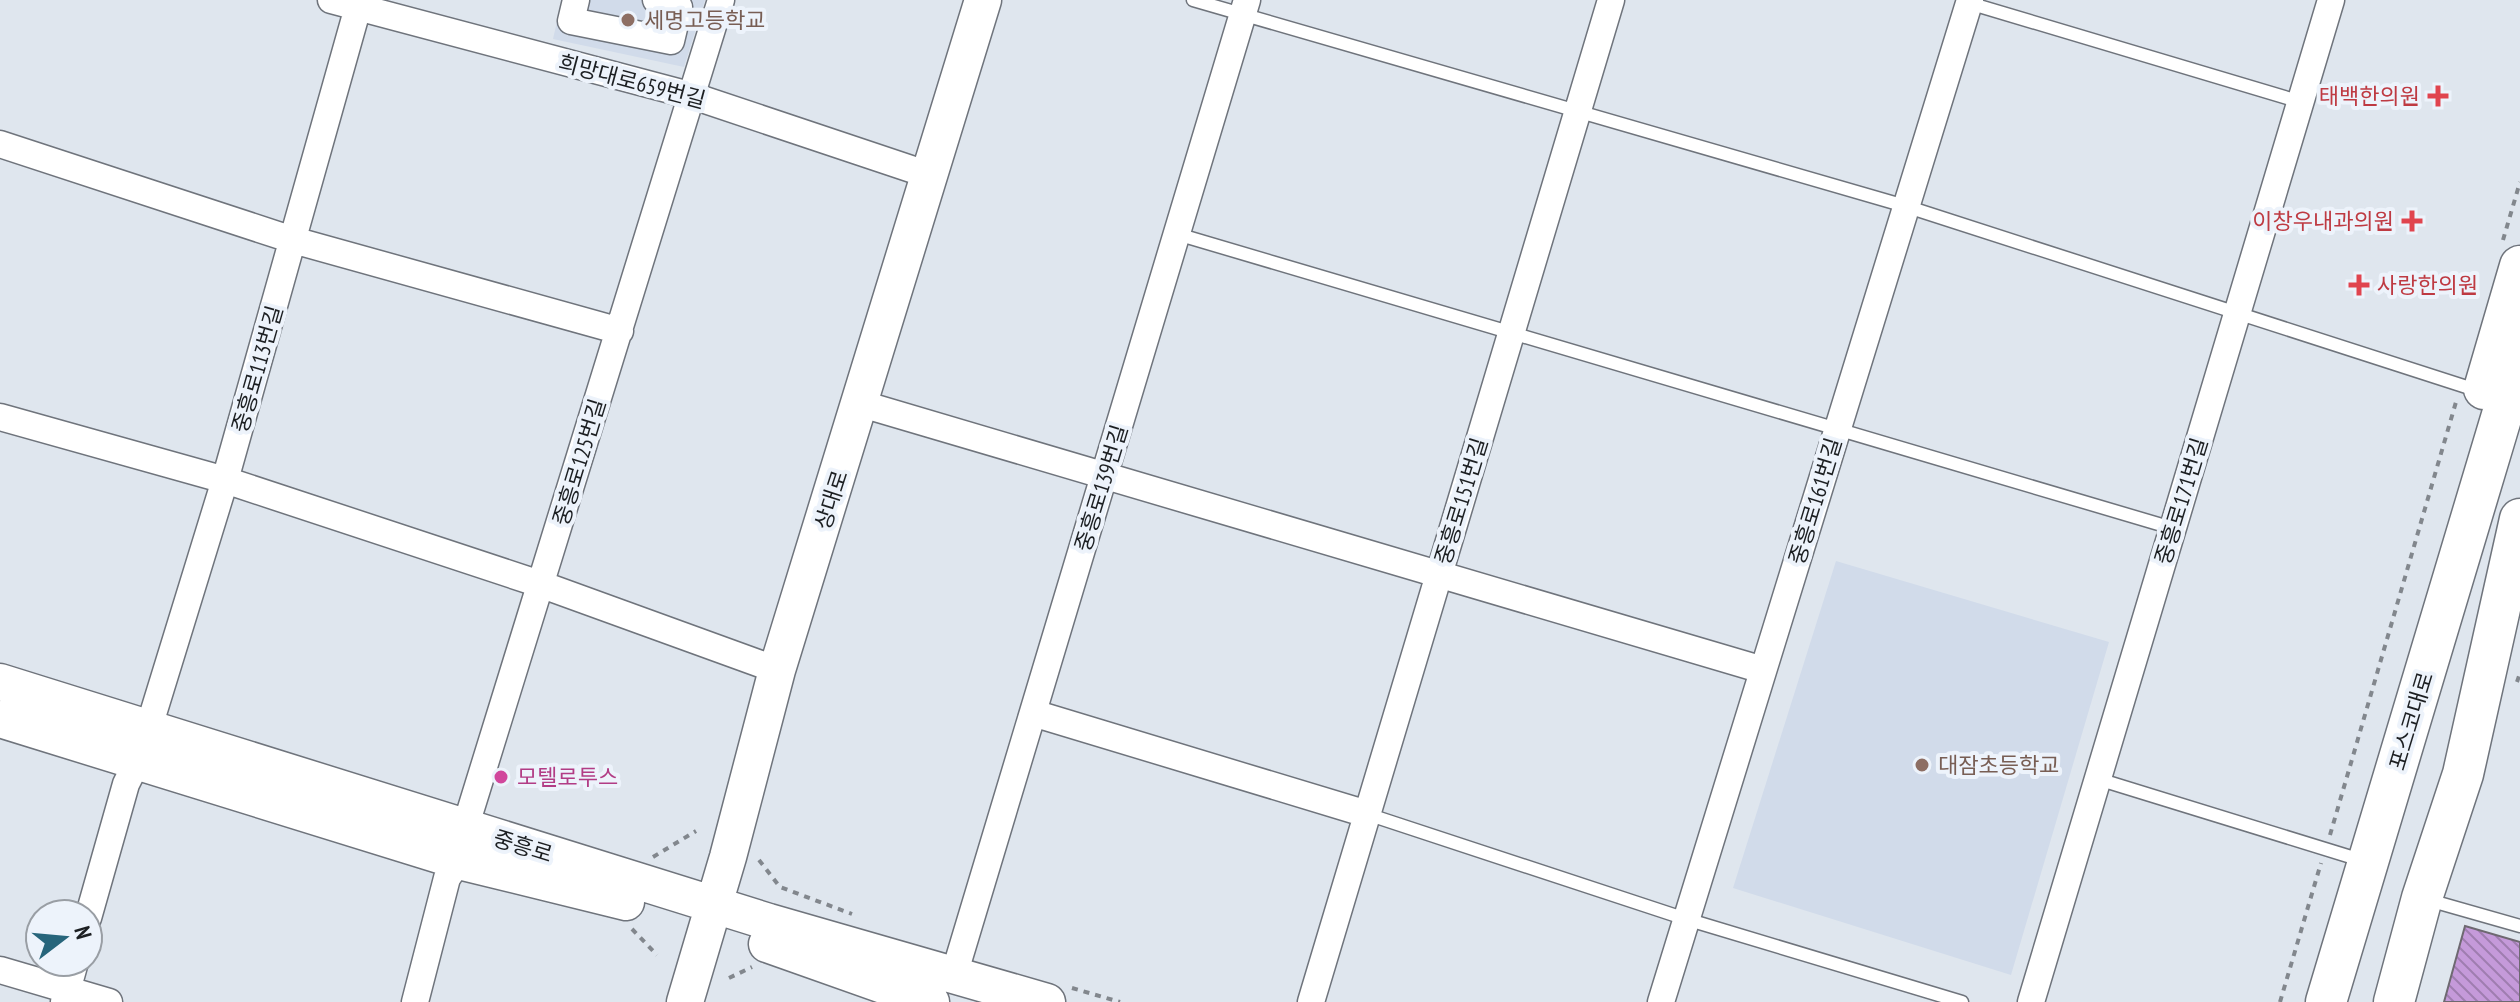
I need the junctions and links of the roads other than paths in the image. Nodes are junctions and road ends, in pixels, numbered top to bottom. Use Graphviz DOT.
graph roads {
  1 [pos="331,0"];
  2 [pos="576,0"];
  3 [pos="656,0"];
  4 [pos="721,0"];
  5 [pos="983,0"];
  6 [pos="1193,0"];
  7 [pos="1611,0"];
  8 [pos="2331,0"];
  9 [pos="1966,1"];
  10 [pos="359,4"];
  11 [pos="1245,7"];
  12 [pos="613,29"];
  13 [pos="601,72"];
  14 [pos="693,96"];
  15 [pos="2301,102"];
  16 [pos="1578,111"];
  17 [pos="0,144"];
  18 [pos="929,175"];
  19 [pos="1905,206"];
  20 [pos="1177,234"];
  21 [pos="293,240"];
  22 [pos="2510,260"];
  23 [pos="2237,315"];
  24 [pos="620,331"];
  25 [pos="1511,334"];
  26 [pos="2520,355"];
  27 [pos="2472,389"];
  28 [pos="862,404"];
  29 [pos="0,417"];
  30 [pos="1837,428"];
  31 [pos="1104,477"];
  32 [pos="225,480"];
  33 [pos="2520,519"];
  34 [pos="2172,528"];
  35 [pos="1438,577"];
  36 [pos="540,584"];
  37 [pos="2520,584"];
  38 [pos="777,670"];
  39 [pos="1763,670"];
  40 [pos="2424,680"];
  41 [pos="0,682"];
  42 [pos="1033,713"];
  43 [pos="2476,717"];
  44 [pos="0,719"];
  45 [pos="149,727"];
  46 [pos="137,762"];
  47 [pos="2098,779"];
  48 [pos="1367,814"];
  49 [pos="462,844"];
  50 [pos="2367,862"];
  51 [pos="94,898"];
  52 [pos="2422,898"];
  53 [pos="710,916"];
  54 [pos="1686,919"];
  55 [pos="2520,926"];
  56 [pos="0,970"];
  57 [pos="954,975"];
  58 [pos="66,996"];
  59 [pos="109,1002"];
  60 [pos="415,1002"];
  61 [pos="685,1002"];
  62 [pos="931,1002"];
  63 [pos="1047,1002"];
  64 [pos="1311,1002"];
  65 [pos="1661,1002"];
  66 [pos="1962,1002"];
  67 [pos="2031,1002"];
  68 [pos="2326,1002"];
  69 [pos="2394,1002"];
  1 -- 10 [label="street, 희망대로659번길"];
  2 -- 12 [label="street"];
  3 -- 12 [label="street"];
  4 -- 14 [label="street, 중흥로125번길"];
  5 -- 18 [label="main road, 상대로"];
  6 -- 11 [label="lane"];
  7 -- 16 [label="street, 중흥로151번길"];
  8 -- 15 [label="street, 중흥로171번길"];
  9 -- 15 [label="lane"];
  9 -- 19 [label="street, 중흥로161번길"];
  10 -- 13 [label="street, 희망대로659번길"];
  10 -- 21 [label="street, 중흥로113번길"];
  11 -- 16 [label="lane"];
  11 -- 20 [label="street, 중흥로139번길"];
  12 -- 13 [label="street"];
  13 -- 14 [label="street, 희망대로659번길"];
  14 -- 18 [label="street, 희망대로659번길"];
  14 -- 24 [label="street, 중흥로125번길"];
  15 -- 23 [label="street, 중흥로171번길"];
  16 -- 19 [label="lane"];
  16 -- 25 [label="street, 중흥로151번길"];
  17 -- 21 [label="street"];
  18 -- 28 [label="main road, 상대로"];
  19 -- 23 [label="lane"];
  19 -- 30 [label="street, 중흥로161번길"];
  20 -- 25 [label="lane"];
  20 -- 31 [label="street, 중흥로139번길"];
  21 -- 24 [label="street"];
  21 -- 32 [label="street, 중흥로113번길"];
  22 -- 27 [label="main road"];
  23 -- 27 [label="lane"];
  23 -- 34 [label="street, 중흥로171번길"];
  24 -- 36 [label="street, 중흥로125번길"];
  25 -- 30 [label="lane"];
  25 -- 35 [label="street, 중흥로151번길"];
  26 -- 40 [label="main road, 포스코대로"];
  27 -- 40 [label="main road"];
  28 -- 31 [label="street"];
  28 -- 38 [label="main road, 상대로"];
  29 -- 32 [label="street"];
  30 -- 34 [label="lane"];
  30 -- 39 [label="street, 중흥로161번길"];
  31 -- 35 [label="street"];
  31 -- 42 [label="street, 중흥로139번길"];
  32 -- 36 [label="street"];
  32 -- 45 [label="street, 중흥로113번길"];
  33 -- 43 [label="main road"];
  34 -- 47 [label="street, 중흥로171번길"];
  35 -- 39 [label="street"];
  35 -- 48 [label="street, 중흥로151번길"];
  36 -- 38 [label="street"];
  36 -- 49 [label="street, 중흥로125번길"];
  37 -- 43 [label="main road"];
  38 -- 53 [label="main road, 상대로"];
  39 -- 54 [label="street, 중흥로161번길"];
  40 -- 50 [label="main road, 포스코대로"];
  41 -- 45 [label="main road, 중흥로"];
  42 -- 48 [label="street"];
  42 -- 57 [label="street, 중흥로139번길"];
  43 -- 52 [label="main road"];
  44 -- 46 [label="main road, 중흥로"];
  45 -- 49 [label="main road, 중흥로"];
  46 -- 49 [label="main road, 중흥로"];
  46 -- 51 [label="street"];
  47 -- 50 [label="lane"];
  47 -- 67 [label="street, 중흥로171번길"];
  48 -- 54 [label="lane"];
  48 -- 64 [label="street, 중흥로151번길"];
  49 -- 53 [label="main road, 중흥로"];
  49 -- 60 [label="street, 중흥로125번길"];
  50 -- 68 [label="main road, 포스코대로"];
  52 -- 55 [label="lane"];
  52 -- 69 [label="main road"];
  53 -- 57 [label="main road, 중흥로"];
  53 -- 61 [label="main road, 상대로"];
  53 -- 62 [label="main road, 중흥로"];
  54 -- 65 [label="street, 중흥로161번길"];
  54 -- 66 [label="lane"];
  56 -- 58 [label="street"];
  57 -- 63 [label="main road, 중흥로"];
  58 -- 59 [label="street"];
}
